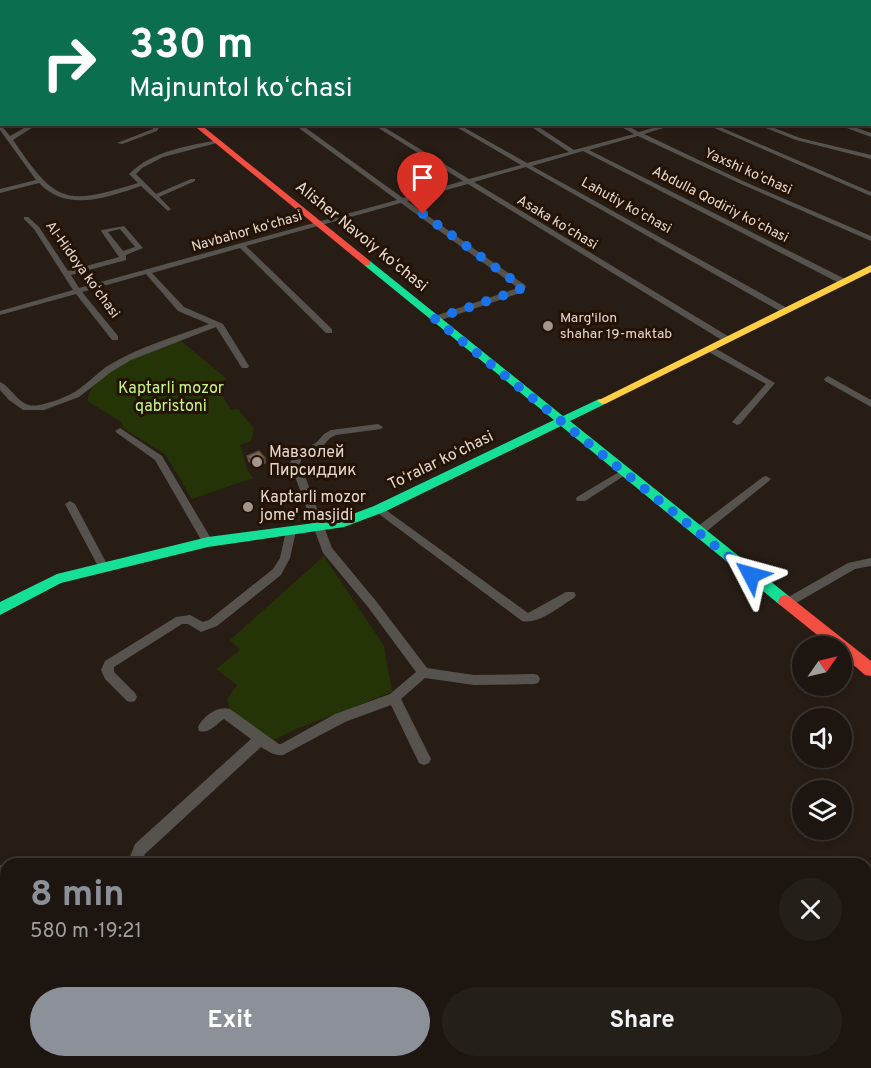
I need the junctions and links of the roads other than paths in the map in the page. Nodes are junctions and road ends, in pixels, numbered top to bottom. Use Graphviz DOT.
graph roads {
  1 [pos="0,126"];
  2 [pos="33,126"];
  3 [pos="157,126"];
  4 [pos="198,126"];
  5 [pos="306,126"];
  6 [pos="377,126"];
  7 [pos="457,126"];
  8 [pos="532,126"];
  9 [pos="621,126"];
  10 [pos="667,126"];
  11 [pos="712,126"];
  12 [pos="763,126"];
  13 [pos="844,126"];
  14 [pos="637,135"];
  15 [pos="871,135"];
  16 [pos="10,139"];
  17 [pos="218,142"];
  18 [pos="120,143"];
  19 [pos="585,150"];
  20 [pos="575,153"];
  21 [pos="871,157"];
  22 [pos="528,166"];
  23 [pos="193,180"];
  24 [pos="40,181"];
  25 [pos="466,183"];
  26 [pos="141,184"];
  27 [pos="0,191"];
  28 [pos="871,194"];
  29 [pos="156,196"];
  30 [pos="403,200"];
  31 [pos="168,209"];
  32 [pos="26,218"];
  33 [pos="319,224"];
  34 [pos="871,239"];
  35 [pos="241,245"];
  36 [pos="122,254"];
  37 [pos="871,268"];
  38 [pos="148,272"];
  39 [pos="67,274"];
  40 [pos="844,282"];
  41 [pos="78,292"];
  42 [pos="786,310"];
  43 [pos="0,313"];
  44 [pos="435,319"];
  45 [pos="217,324"];
  46 [pos="329,331"];
  47 [pos="115,338"];
  48 [pos="728,340"];
  49 [pos="710,349"];
  50 [pos="245,366"];
  51 [pos="828,379"];
  52 [pos="0,384"];
  53 [pos="871,404"];
  54 [pos="561,420"];
  55 [pos="737,423"];
  56 [pos="378,427"];
  57 [pos="120,431"];
  58 [pos="624,472"];
  59 [pos="766,480"];
  60 [pos="581,499"];
  61 [pos="70,504"];
  62 [pos="379,509"];
  63 [pos="317,528"];
  64 [pos="291,531"];
  65 [pos="698,532"];
  66 [pos="208,542"];
  67 [pos="871,562"];
  68 [pos="104,568"];
  69 [pos="570,595"];
  70 [pos="787,603"];
  71 [pos="0,609"];
  72 [pos="871,670"];
  73 [pos="423,673"];
  74 [pos="534,679"];
  75 [pos="131,697"];
  76 [pos="394,698"];
  77 [pos="204,727"];
  78 [pos="260,739"];
  79 [pos="424,759"];
  80 [pos="136,858"];
  1 -- 16 [label="street"];
  2 -- 16 [label="street"];
  3 -- 18 [label="street"];
  4 -- 17 [label="main road, Alisher Navoiy koʻchasi"];
  5 -- 30 [label="street"];
  6 -- 25 [label="street, Asaka koʻchasi"];
  7 -- 22 [label="street, Lahutiy koʻchasi"];
  8 -- 20 [label="street"];
  9 -- 14 [label="street, Yaxshi koʻchasi"];
  10 -- 14 [label="street, Navbahor koʻchasi"];
  11 -- 28 [label="street"];
  12 -- 21 [label="street"];
  13 -- 15 [label="street"];
  14 -- 19 [label="street, Navbahor koʻchasi"];
  14 -- 34 [label="street, Yaxshi koʻchasi"];
  16 -- 24 [label="street"];
  17 -- 26 [label="street"];
  17 -- 33 [label="main road, Alisher Navoiy koʻchasi"];
  19 -- 20 [label="street, Navbahor koʻchasi"];
  19 -- 40 [label="street, Abdulla Qodiriy koʻchasi"];
  20 -- 22 [label="street, Navbahor koʻchasi"];
  22 -- 25 [label="street, Navbahor koʻchasi"];
  22 -- 42 [label="street, Lahutiy koʻchasi"];
  23 -- 29 [label="street"];
  24 -- 26 [label="street"];
  24 -- 27 [label="street"];
  25 -- 30 [label="street, Navbahor koʻchasi"];
  25 -- 48 [label="street, Asaka koʻchasi"];
  26 -- 29 [label="street"];
  29 -- 31 [label="street"];
  30 -- 33 [label="street, Navbahor koʻchasi"];
  30 -- 44 [label="street"];
  32 -- 39 [label="street, Al-Hidoya koʻchasi"];
  33 -- 35 [label="street, Navbahor koʻchasi"];
  33 -- 44 [label="main road, Alisher Navoiy koʻchasi"];
  35 -- 38 [label="street, Navbahor koʻchasi"];
  35 -- 46 [label="street"];
  36 -- 36 [label="street"];
  36 -- 39 [label="street"];
  37 -- 40 [label="main road, Toʻralar koʻchasi"];
  38 -- 41 [label="street, Navbahor koʻchasi"];
  38 -- 45 [label="street"];
  39 -- 41 [label="street, Al-Hidoya koʻchasi"];
  40 -- 42 [label="main road, Toʻralar koʻchasi"];
  41 -- 43 [label="street, Navbahor koʻchasi"];
  41 -- 47 [label="street, Al-Hidoya koʻchasi"];
  42 -- 48 [label="main road, Toʻralar koʻchasi"];
  44 -- 54 [label="main road, Alisher Navoiy koʻchasi"];
  45 -- 50 [label="street"];
  45 -- 52 [label="street"];
  48 -- 49 [label="main road, Toʻralar koʻchasi"];
  49 -- 54 [label="main road, Toʻralar koʻchasi"];
  49 -- 55 [label="street"];
  51 -- 53 [label="street"];
  54 -- 58 [label="main road, Alisher Navoiy koʻchasi"];
  54 -- 62 [label="main road, Toʻralar koʻchasi"];
  56 -- 63 [label="street"];
  57 -- 66 [label="street"];
  58 -- 60 [label="street"];
  58 -- 65 [label="main road, Alisher Navoiy koʻchasi"];
  59 -- 65 [label="street"];
  61 -- 68 [label="street"];
  62 -- 63 [label="main road, Toʻralar koʻchasi"];
  62 -- 69 [label="street"];
  63 -- 64 [label="main road, Toʻralar koʻchasi"];
  63 -- 73 [label="street"];
  64 -- 66 [label="main road, Toʻralar koʻchasi"];
  64 -- 75 [label="street"];
  65 -- 70 [label="main road, Alisher Navoiy koʻchasi"];
  66 -- 68 [label="main road, Toʻralar koʻchasi"];
  67 -- 70 [label="street"];
  68 -- 71 [label="main road, Toʻralar koʻchasi"];
  70 -- 72 [label="main road, Alisher Navoiy koʻchasi"];
  73 -- 74 [label="street"];
  73 -- 76 [label="street"];
  76 -- 78 [label="street"];
  76 -- 79 [label="street"];
  77 -- 78 [label="street"];
  78 -- 80 [label="street"];
}
